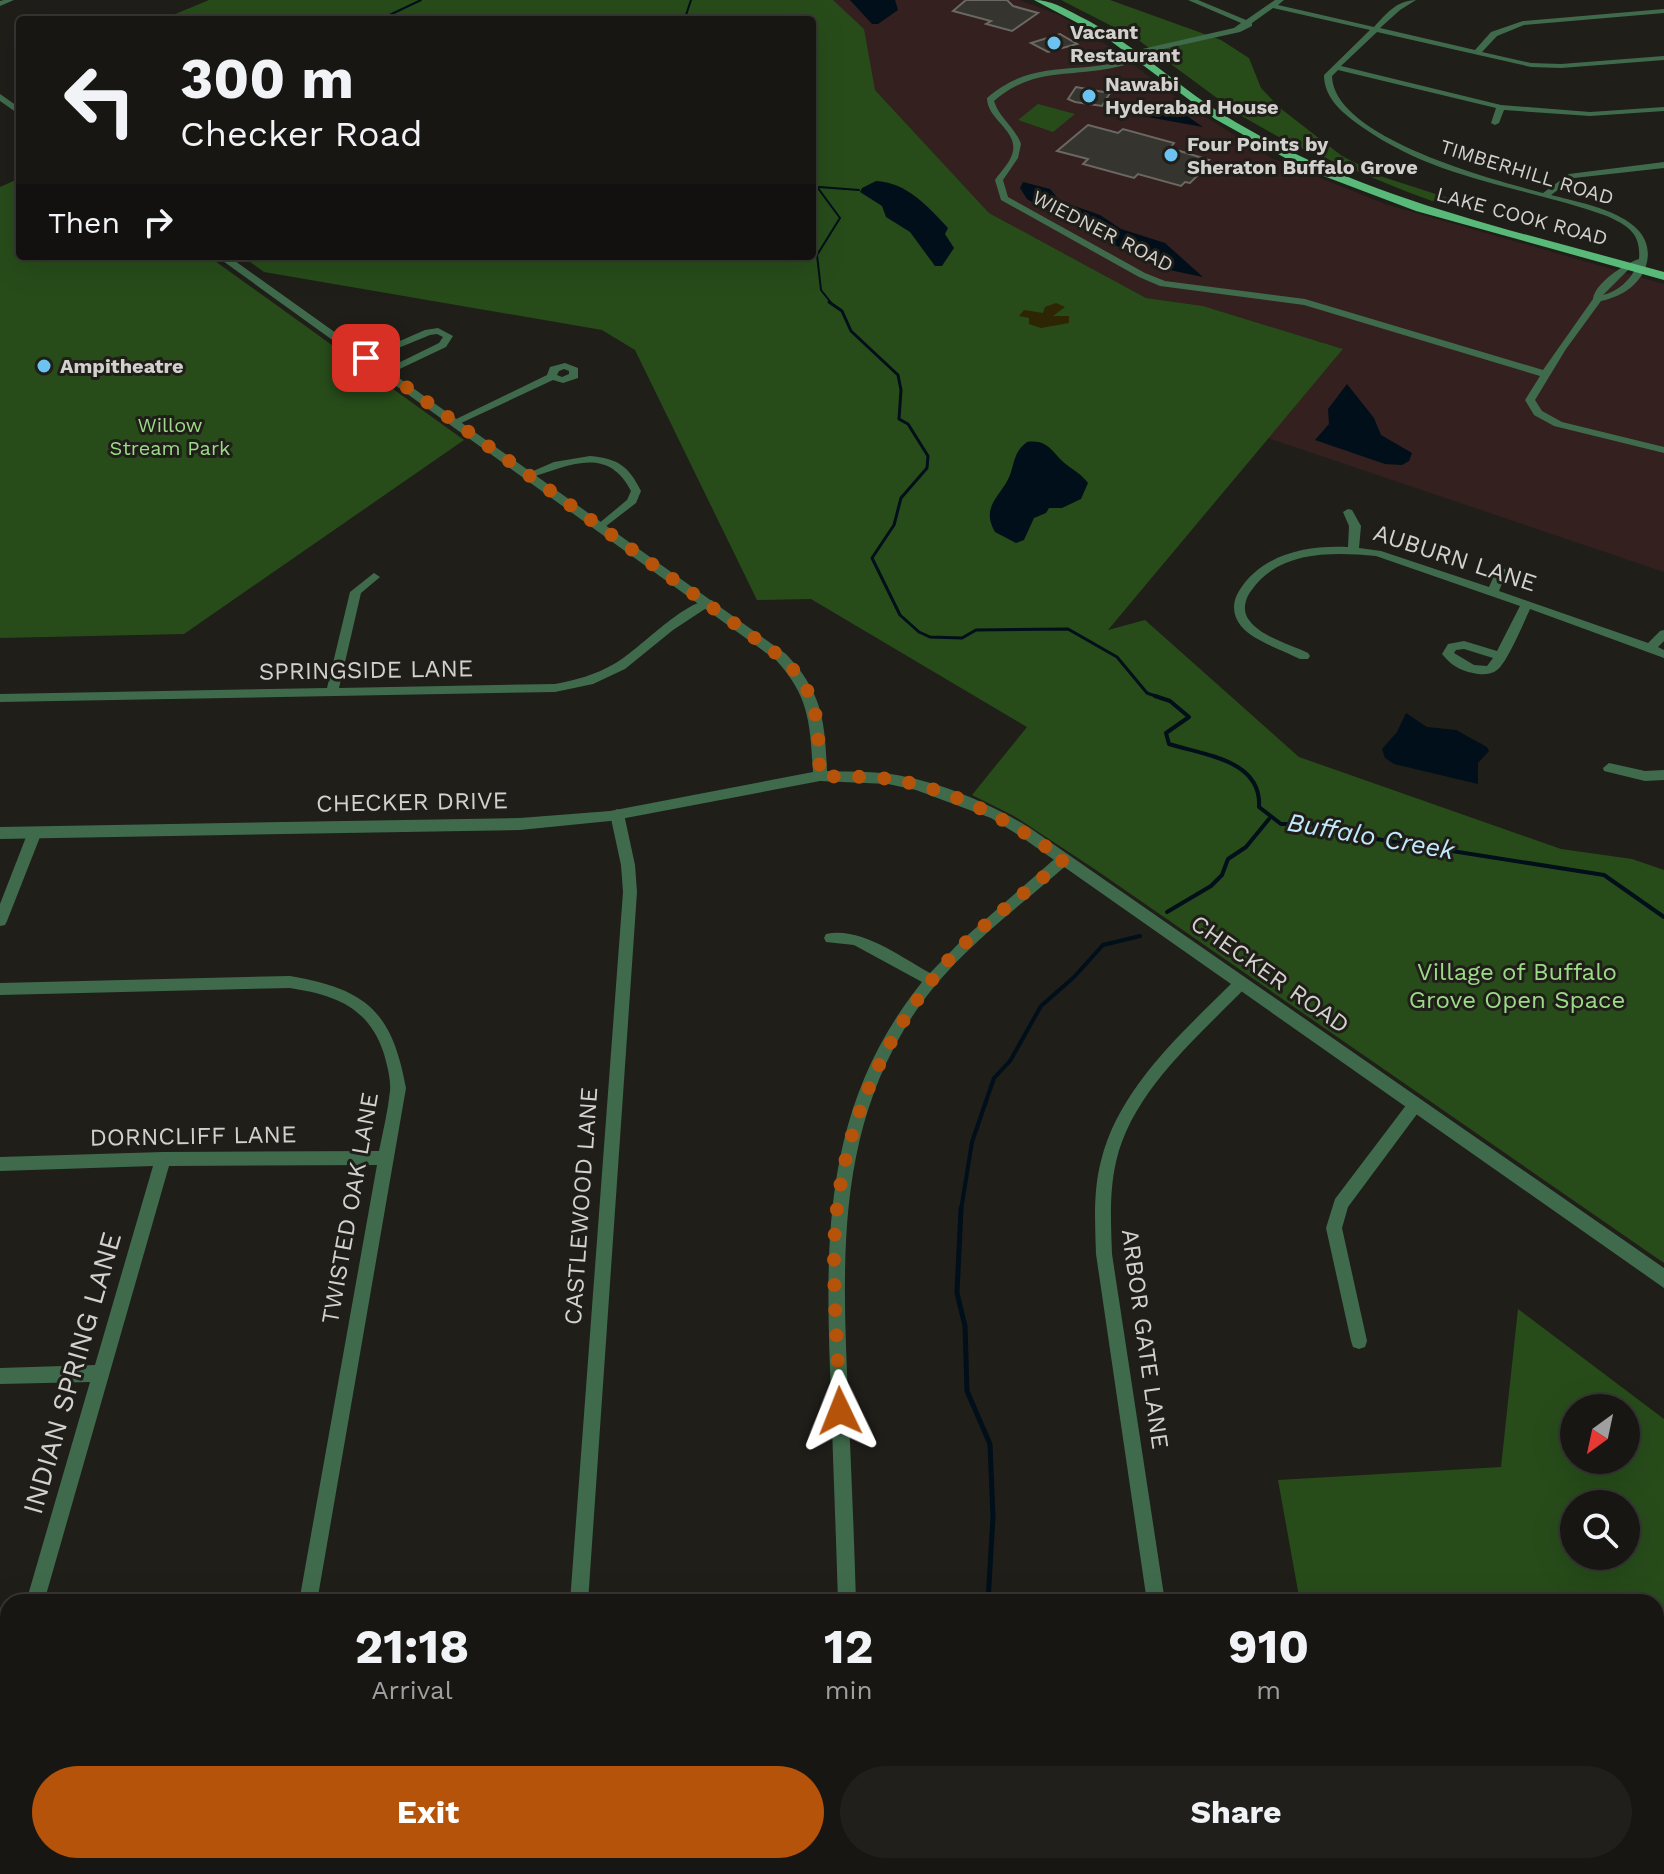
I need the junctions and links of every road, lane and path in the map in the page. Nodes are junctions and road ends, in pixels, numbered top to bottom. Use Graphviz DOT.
graph roads {
  1 [pos="10,0"];
  2 [pos="1039,0"];
  3 [pos="1058,0"];
  4 [pos="1192,0"];
  5 [pos="1412,0"];
  6 [pos="1277,3"];
  7 [pos="0,4"];
  8 [pos="1664,11"];
  9 [pos="1249,24"];
  10 [pos="1374,29"];
  11 [pos="1143,54"];
  12 [pos="1476,54"];
  13 [pos="1664,58"];
  14 [pos="1335,67"];
  15 [pos="1501,107"];
  16 [pos="1664,109"];
  17 [pos="1495,123"];
  18 [pos="1664,165"];
  19 [pos="1544,196"];
  20 [pos="227,260"];
  21 [pos="1637,266"];
  22 [pos="1664,267"];
  23 [pos="1664,276"];
  24 [pos="1598,299"];
  25 [pos="366,358"];
  26 [pos="385,372"];
  27 [pos="1545,374"];
  28 [pos="552,377"];
  29 [pos="455,422"];
  30 [pos="1664,450"];
  31 [pos="529,475"];
  32 [pos="1348,512"];
  33 [pos="601,527"];
  34 [pos="1353,550"];
  35 [pos="1501,572"];
  36 [pos="374,577"];
  37 [pos="1493,592"];
  38 [pos="708,603"];
  39 [pos="1527,604"];
  40 [pos="1664,634"];
  41 [pos="1651,648"];
  42 [pos="1664,654"];
  43 [pos="1304,656"];
  44 [pos="1500,656"];
  45 [pos="332,692"];
  46 [pos="0,698"];
  47 [pos="1609,768"];
  48 [pos="1664,775"];
  49 [pos="820,776"];
  50 [pos="617,814"];
  51 [pos="35,832"];
  52 [pos="0,833"];
  53 [pos="1064,859"];
  54 [pos="0,921"];
  55 [pos="831,938"];
  56 [pos="932,981"];
  57 [pos="1241,983"];
  58 [pos="0,989"];
  59 [pos="1415,1105"];
  60 [pos="386,1158"];
  61 [pos="163,1159"];
  62 [pos="0,1164"];
  63 [pos="1664,1279"];
  64 [pos="1359,1341"];
  65 [pos="102,1373"];
  66 [pos="0,1376"];
  67 [pos="37,1594"];
  68 [pos="309,1594"];
  69 [pos="580,1594"];
  70 [pos="847,1594"];
  71 [pos="1155,1594"];
  1 -- 7 [label="street"];
  2 -- 11 [label="main road, LAKE COOK ROAD"];
  3 -- 11 [label="main road, LAKE COOK ROAD"];
  4 -- 9 [label="street"];
  5 -- 10 [label="street"];
  6 -- 9 [label="street"];
  6 -- 10 [label="street"];
  8 -- 12 [label="street"];
  9 -- 11 [label="street"];
  10 -- 12 [label="street"];
  10 -- 14 [label="street"];
  11 -- 21 [label="main road, LAKE COOK ROAD"];
  11 -- 27 [label="street, WIEDNER ROAD"];
  12 -- 13 [label="street"];
  14 -- 15 [label="street"];
  14 -- 19 [label="street, TIMBERHILL ROAD"];
  15 -- 16 [label="street"];
  15 -- 17 [label="street"];
  18 -- 19 [label="street"];
  19 -- 21 [label="street, TIMBERHILL ROAD"];
  20 -- 25 [label="street"];
  21 -- 22 [label="main road, LAKE COOK ROAD"];
  21 -- 23 [label="main road, LAKE COOK ROAD"];
  21 -- 24 [label="street"];
  21 -- 24 [label="street"];
  24 -- 27 [label="street"];
  25 -- 26 [label="street"];
  25 -- 26 [label="street"];
  26 -- 29 [label="street"];
  27 -- 30 [label="street"];
  28 -- 29 [label="street"];
  29 -- 31 [label="street"];
  31 -- 33 [label="street"];
  31 -- 33 [label="street"];
  32 -- 34 [label="street"];
  33 -- 38 [label="street"];
  34 -- 37 [label="street, AUBURN LANE"];
  34 -- 43 [label="street, AUBURN LANE"];
  35 -- 37 [label="street"];
  36 -- 45 [label="street"];
  37 -- 39 [label="street, AUBURN LANE"];
  38 -- 45 [label="street, SPRINGSIDE LANE"];
  38 -- 49 [label="street"];
  39 -- 41 [label="street, AUBURN LANE"];
  39 -- 44 [label="street"];
  40 -- 41 [label="street"];
  41 -- 42 [label="street, AUBURN LANE"];
  45 -- 46 [label="street, SPRINGSIDE LANE"];
  47 -- 48 [label="street"];
  49 -- 50 [label="street, CHECKER DRIVE"];
  49 -- 53 [label="street, CHECKER ROAD"];
  50 -- 51 [label="street, CHECKER DRIVE"];
  50 -- 69 [label="street, CASTLEWOOD LANE"];
  51 -- 52 [label="street, CHECKER DRIVE"];
  51 -- 54 [label="street"];
  53 -- 56 [label="street"];
  53 -- 57 [label="street, CHECKER ROAD"];
  55 -- 56 [label="street"];
  56 -- 70 [label="street"];
  57 -- 59 [label="street, CHECKER ROAD"];
  57 -- 71 [label="street, ARBOR GATE LANE"];
  58 -- 60 [label="street, TWISTED OAK LANE"];
  59 -- 63 [label="street, CHECKER ROAD"];
  59 -- 64 [label="street"];
  60 -- 61 [label="street, DORNCLIFF LANE"];
  60 -- 68 [label="street, TWISTED OAK LANE"];
  61 -- 62 [label="street, DORNCLIFF LANE"];
  61 -- 65 [label="street, INDIAN SPRING LANE"];
  65 -- 66 [label="street"];
  65 -- 67 [label="street, INDIAN SPRING LANE"];
}
